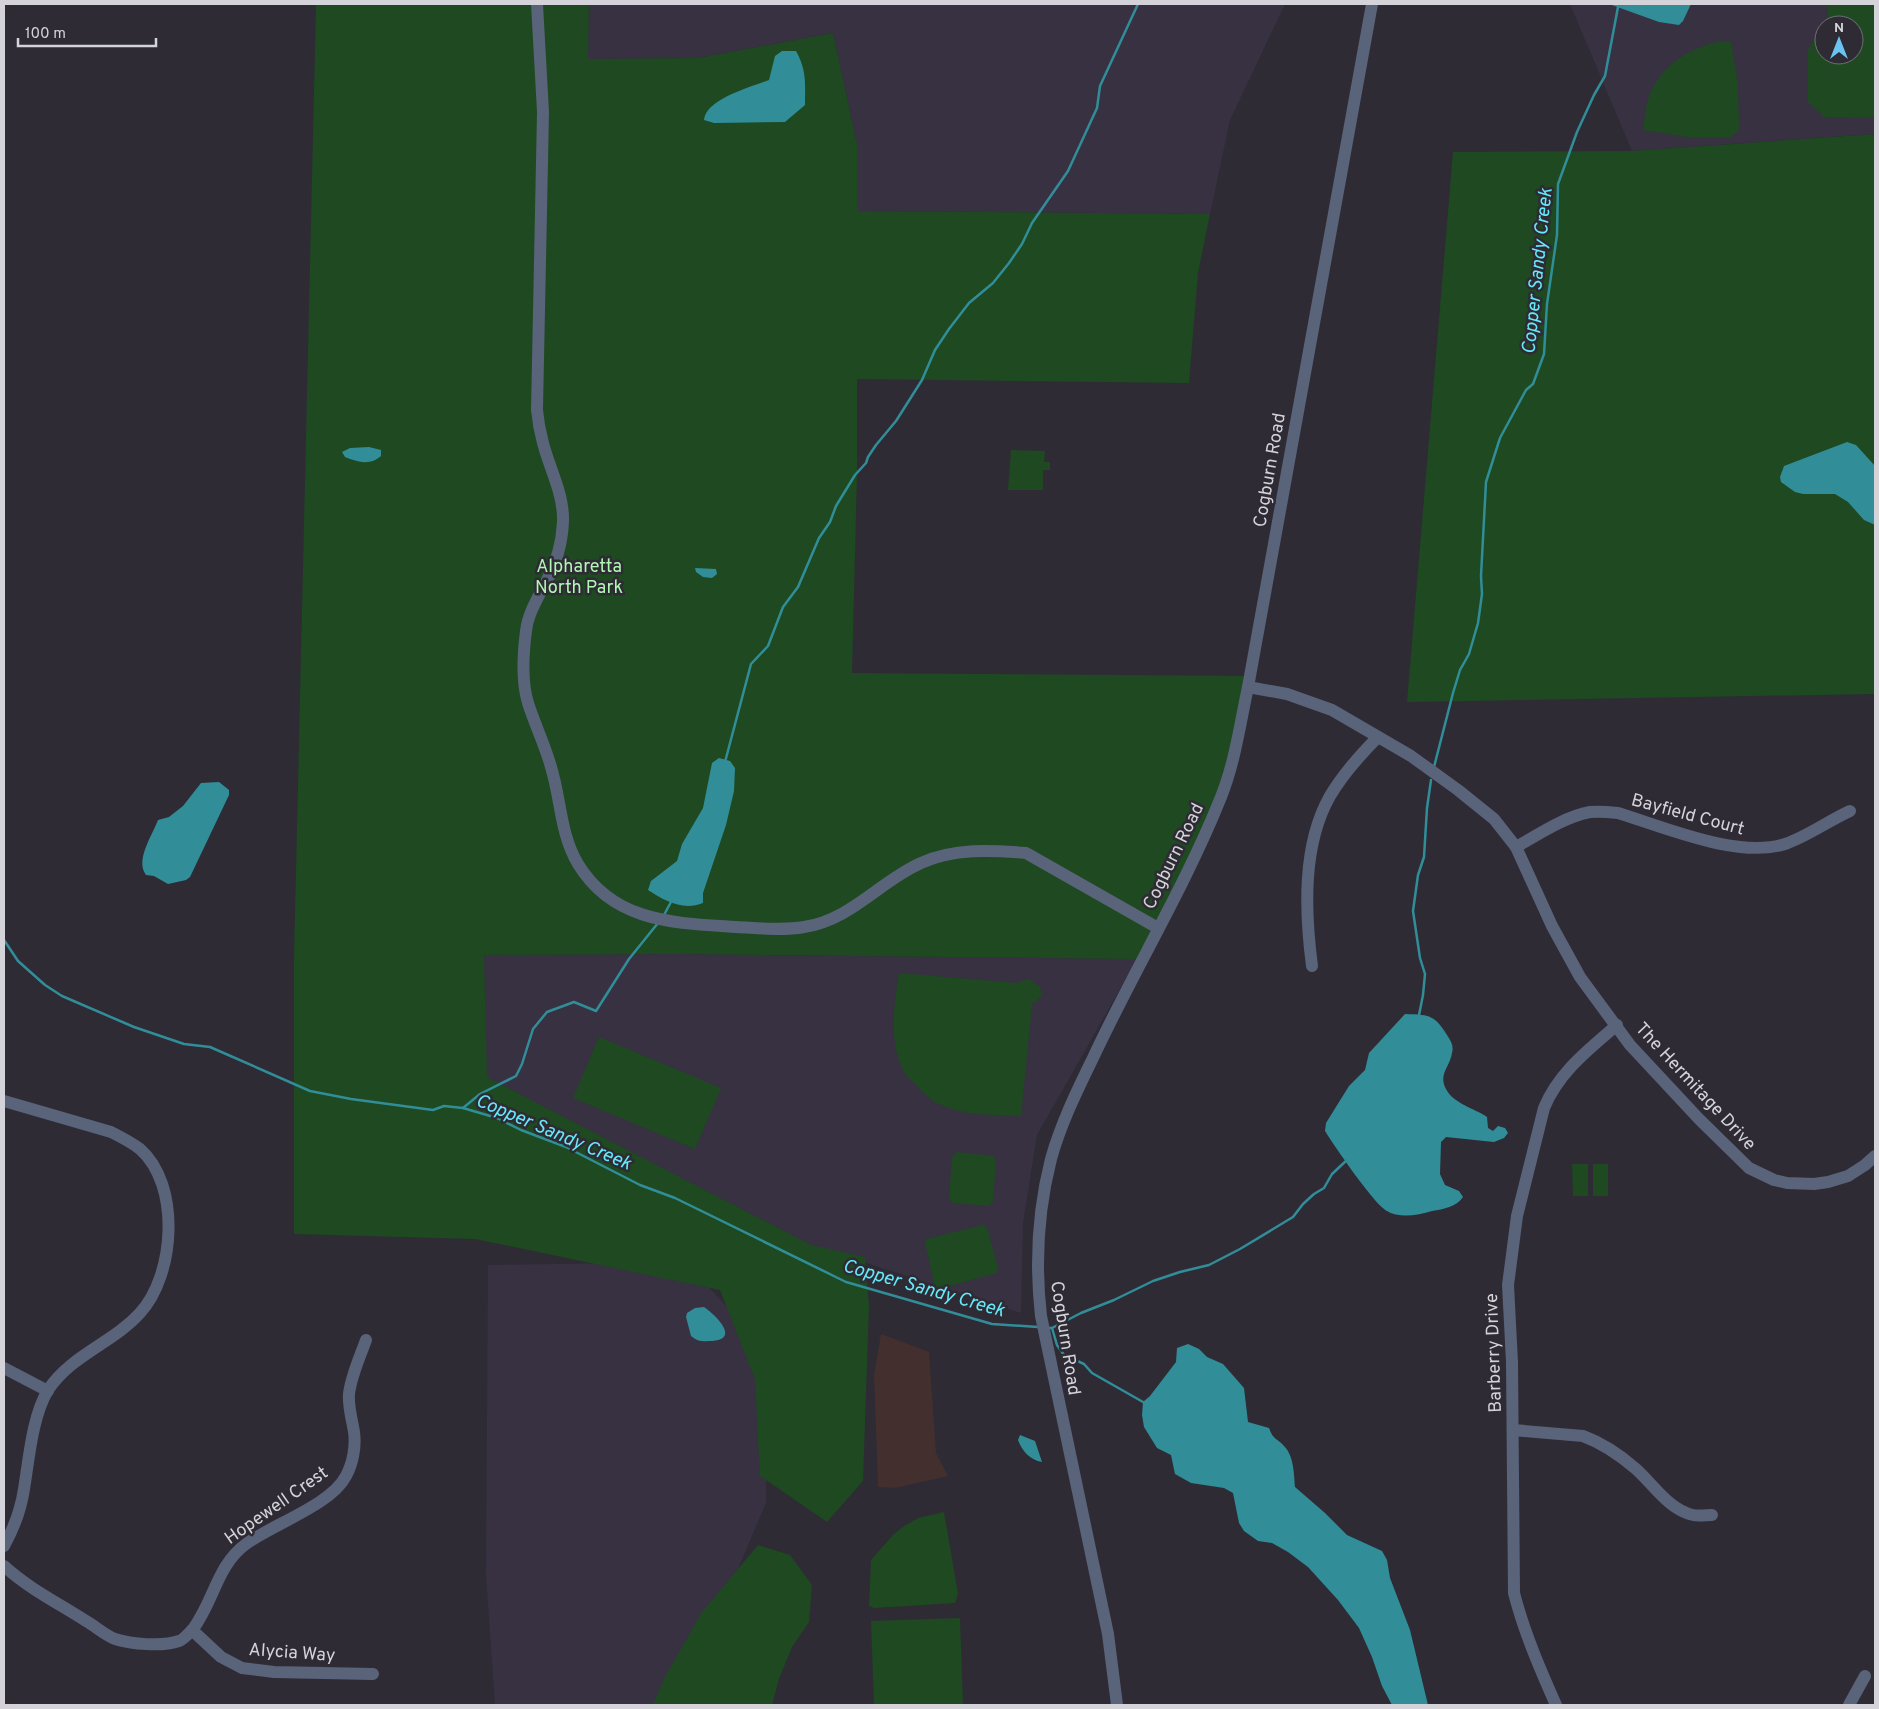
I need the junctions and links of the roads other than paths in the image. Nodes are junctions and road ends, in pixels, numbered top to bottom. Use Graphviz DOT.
graph roads {
  1 [pos="536,4"];
  2 [pos="1372,4"];
  3 [pos="1248,687"];
  4 [pos="1378,737"];
  5 [pos="1850,811"];
  6 [pos="1516,847"];
  7 [pos="1158,928"];
  8 [pos="1312,966"];
  9 [pos="1617,1025"];
  10 [pos="4,1101"];
  11 [pos="1875,1156"];
  12 [pos="366,1340"];
  13 [pos="4,1368"];
  14 [pos="48,1391"];
  15 [pos="1513,1430"];
  16 [pos="1712,1514"];
  17 [pos="4,1546"];
  18 [pos="4,1566"];
  19 [pos="192,1630"];
  20 [pos="373,1674"];
  21 [pos="1865,1676"];
  22 [pos="1118,1705"];
  23 [pos="1556,1705"];
  24 [pos="1849,1705"];
  1 -- 7 [label="street"];
  2 -- 3 [label="street, Cogburn Road"];
  3 -- 4 [label="street, The Hermitage Drive"];
  3 -- 7 [label="street, Cogburn Road"];
  4 -- 6 [label="street, The Hermitage Drive"];
  4 -- 8 [label="street"];
  5 -- 6 [label="street, Bayfield Court"];
  6 -- 9 [label="street, The Hermitage Drive"];
  7 -- 22 [label="street, Cogburn Road"];
  9 -- 11 [label="street, The Hermitage Drive"];
  9 -- 15 [label="street, Barberry Drive"];
  10 -- 14 [label="street"];
  12 -- 19 [label="street, Hopewell Crest"];
  13 -- 14 [label="street"];
  14 -- 17 [label="street"];
  15 -- 16 [label="street"];
  15 -- 23 [label="street, Barberry Drive"];
  18 -- 19 [label="street, Hopewell Crest"];
  19 -- 20 [label="street, Alycia Way"];
  21 -- 24 [label="street"];
}
